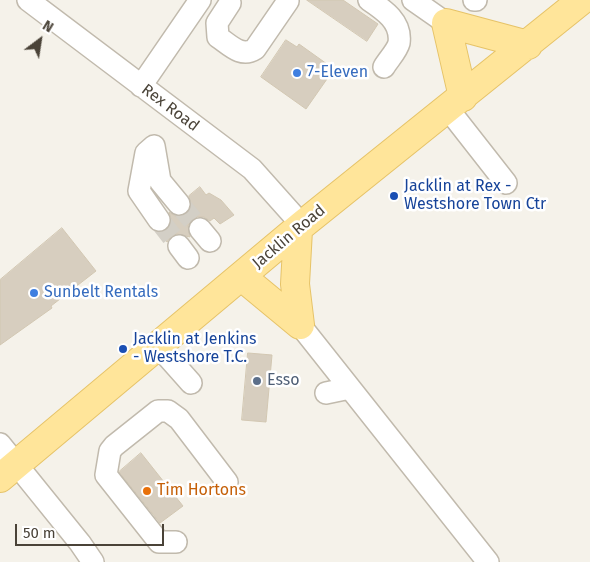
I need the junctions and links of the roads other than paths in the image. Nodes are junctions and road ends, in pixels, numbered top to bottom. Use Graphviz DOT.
graph roads {
  1 [pos="28,0"];
  2 [pos="200,0"];
  3 [pos="369,0"];
  4 [pos="413,0"];
  5 [pos="582,0"];
  6 [pos="230,3"];
  7 [pos="289,3"];
  8 [pos="446,22"];
  9 [pos="528,45"];
  10 [pos="384,67"];
  11 [pos="141,86"];
  12 [pos="455,103"];
  13 [pos="506,183"];
  14 [pos="179,204"];
  15 [pos="159,220"];
  16 [pos="300,227"];
  17 [pos="242,277"];
  18 [pos="300,324"];
  19 [pos="159,347"];
  20 [pos="191,383"];
  21 [pos="350,388"];
  22 [pos="326,393"];
  23 [pos="0,444"];
  24 [pos="8,472"];
  25 [pos="227,482"];
  26 [pos="176,542"];
  27 [pos="93,562"];
  28 [pos="488,562"];
  1 -- 11 [label="street, Rex Road"];
  2 -- 11 [label="street"];
  3 -- 10 [label="street"];
  4 -- 8 [label="street"];
  5 -- 9 [label="main road, Jacklin Road"];
  6 -- 7 [label="street"];
  8 -- 9 [label="main road"];
  8 -- 12 [label="main road"];
  9 -- 12 [label="main road, Jacklin Road"];
  11 -- 16 [label="street, Rex Road"];
  12 -- 13 [label="street"];
  12 -- 16 [label="main road, Jacklin Road"];
  14 -- 15 [label="street"];
  16 -- 17 [label="main road, Jacklin Road"];
  16 -- 18 [label="main road"];
  17 -- 18 [label="main road"];
  17 -- 19 [label="main road, Jacklin Road"];
  18 -- 21 [label="street"];
  19 -- 20 [label="street"];
  19 -- 24 [label="main road, Jacklin Road"];
  21 -- 22 [label="street"];
  21 -- 28 [label="street"];
  23 -- 24 [label="street"];
  24 -- 27 [label="street"];
  25 -- 26 [label="street"];
}
